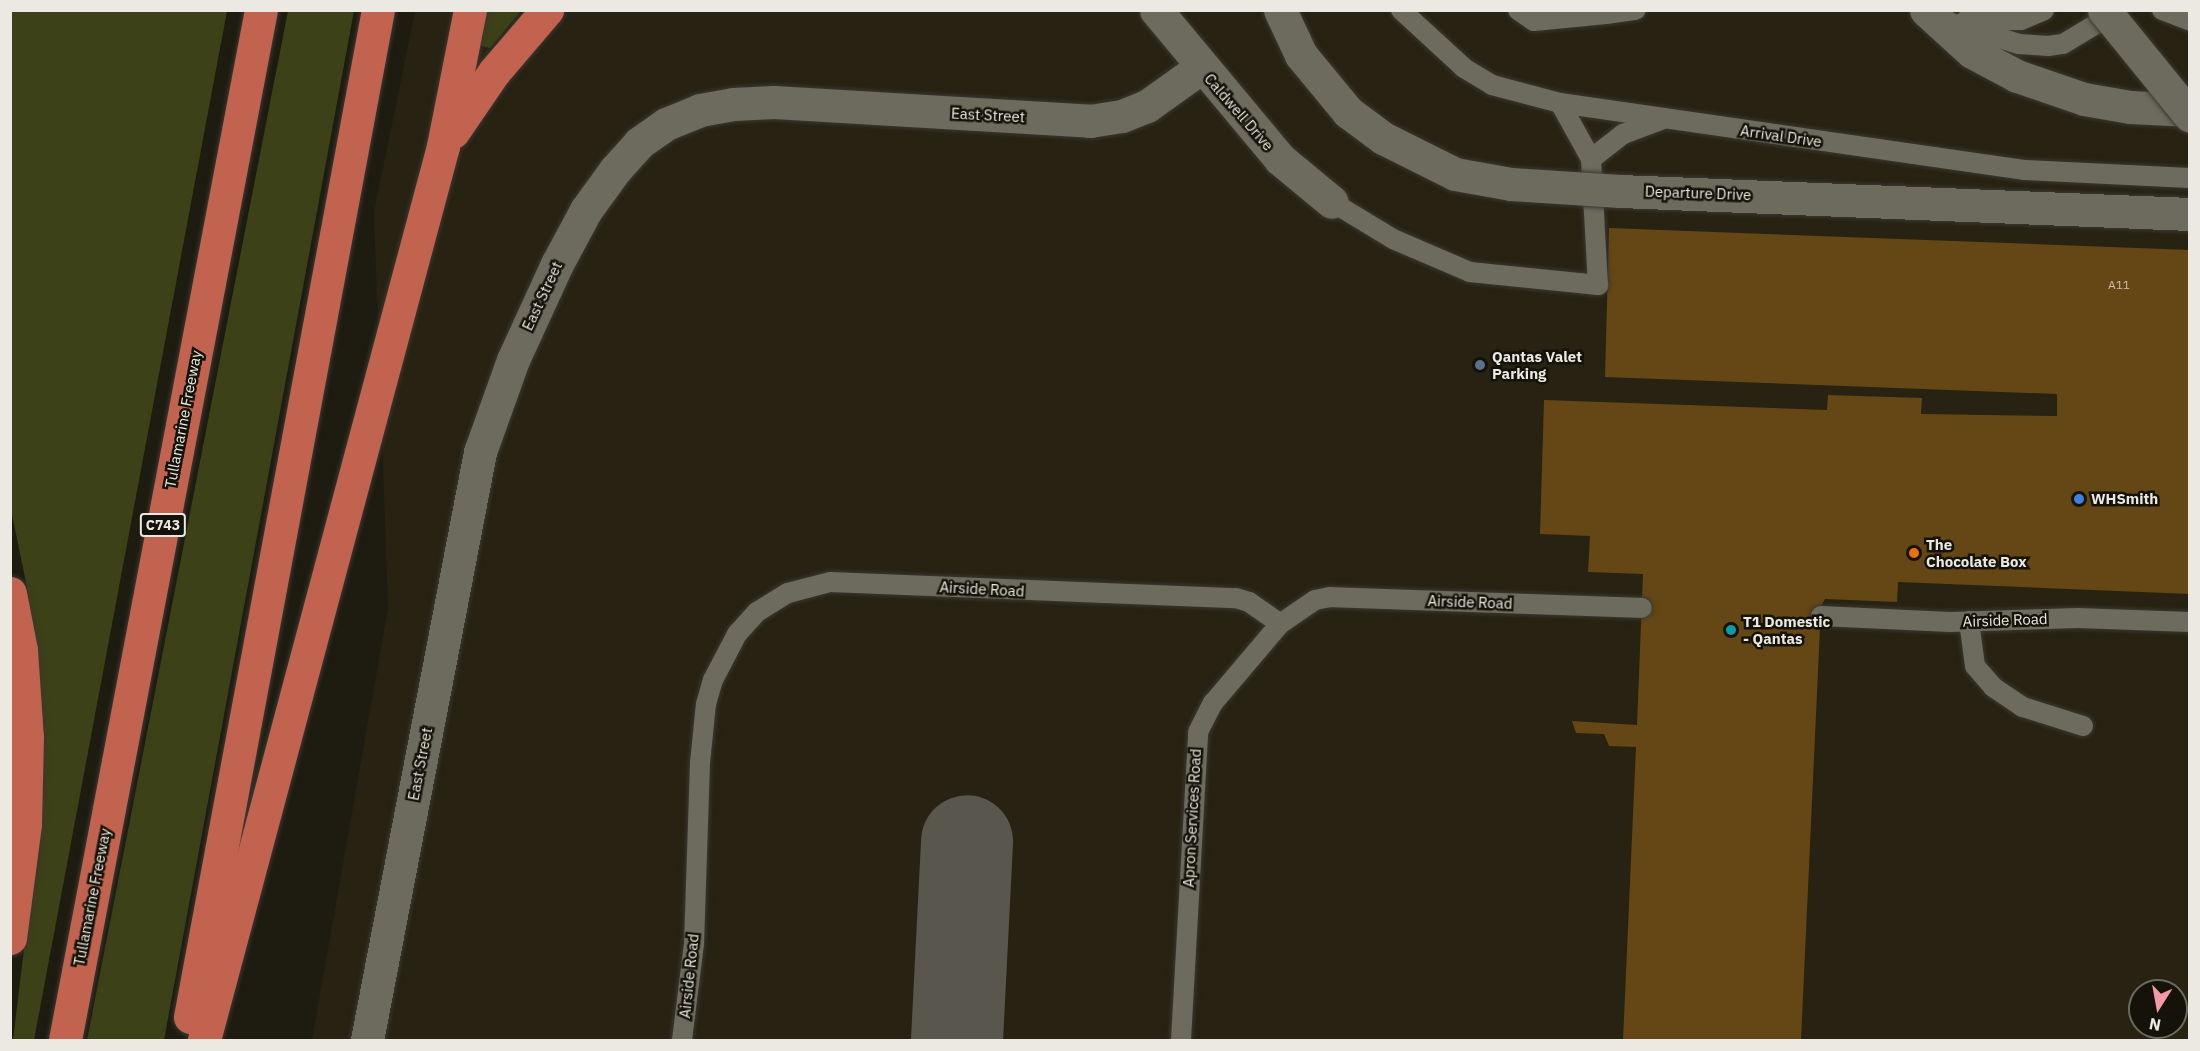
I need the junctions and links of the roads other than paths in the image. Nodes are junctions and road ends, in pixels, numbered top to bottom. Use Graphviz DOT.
graph roads {
  1 [pos="261,10"];
  2 [pos="378,10"];
  3 [pos="471,10"];
  4 [pos="548,10"];
  5 [pos="1156,10"];
  6 [pos="1280,10"];
  7 [pos="1401,10"];
  8 [pos="1518,10"];
  9 [pos="1636,10"];
  10 [pos="2044,10"];
  11 [pos="2104,10"];
  12 [pos="2118,10"];
  13 [pos="2162,10"];
  14 [pos="1605,12"];
  15 [pos="1928,14"];
  16 [pos="2190,21"];
  17 [pos="1200,68"];
  18 [pos="1560,103"];
  19 [pos="2190,110"];
  20 [pos="2190,116"];
  21 [pos="1661,119"];
  22 [pos="443,146"];
  23 [pos="1591,159"];
  24 [pos="2190,178"];
  25 [pos="1332,202"];
  26 [pos="2190,214"];
  27 [pos="10,594"];
  28 [pos="1642,608"];
  29 [pos="1821,616"];
  30 [pos="1969,621"];
  31 [pos="2190,622"];
  32 [pos="1280,624"];
  33 [pos="2083,726"];
  34 [pos="10,938"];
  35 [pos="65,1041"];
  36 [pos="186,1041"];
  37 [pos="204,1041"];
  38 [pos="367,1041"];
  39 [pos="682,1041"];
  40 [pos="1182,1041"];
  1 -- 35 [label="highway, Tullamarine Freeway / C743"];
  2 -- 36 [label="highway"];
  3 -- 22 [label="highway"];
  4 -- 22 [label="highway"];
  5 -- 17 [label="street, Caldwell Drive"];
  6 -- 26 [label="street, Departure Drive, bridge"];
  7 -- 18 [label="lane, Arrival Drive"];
  8 -- 14 [label="lane"];
  9 -- 14 [label="lane"];
  10 -- 15 [label="lane"];
  11 -- 20 [label="street, bridge"];
  12 -- 15 [label="lane"];
  13 -- 16 [label="lane"];
  15 -- 19 [label="street"];
  17 -- 25 [label="street, Caldwell Drive"];
  17 -- 38 [label="street, East Street"];
  18 -- 21 [label="lane, Arrival Drive"];
  18 -- 23 [label="lane"];
  21 -- 23 [label="lane"];
  21 -- 24 [label="lane, Arrival Drive"];
  22 -- 37 [label="highway"];
  23 -- 25 [label="lane"];
  27 -- 34 [label="highway"];
  28 -- 32 [label="lane, Airside Road"];
  29 -- 30 [label="lane, Airside Road"];
  30 -- 31 [label="lane, Airside Road"];
  30 -- 33 [label="lane"];
  32 -- 39 [label="lane, Airside Road"];
  32 -- 40 [label="lane, Apron Services Road"];
}
